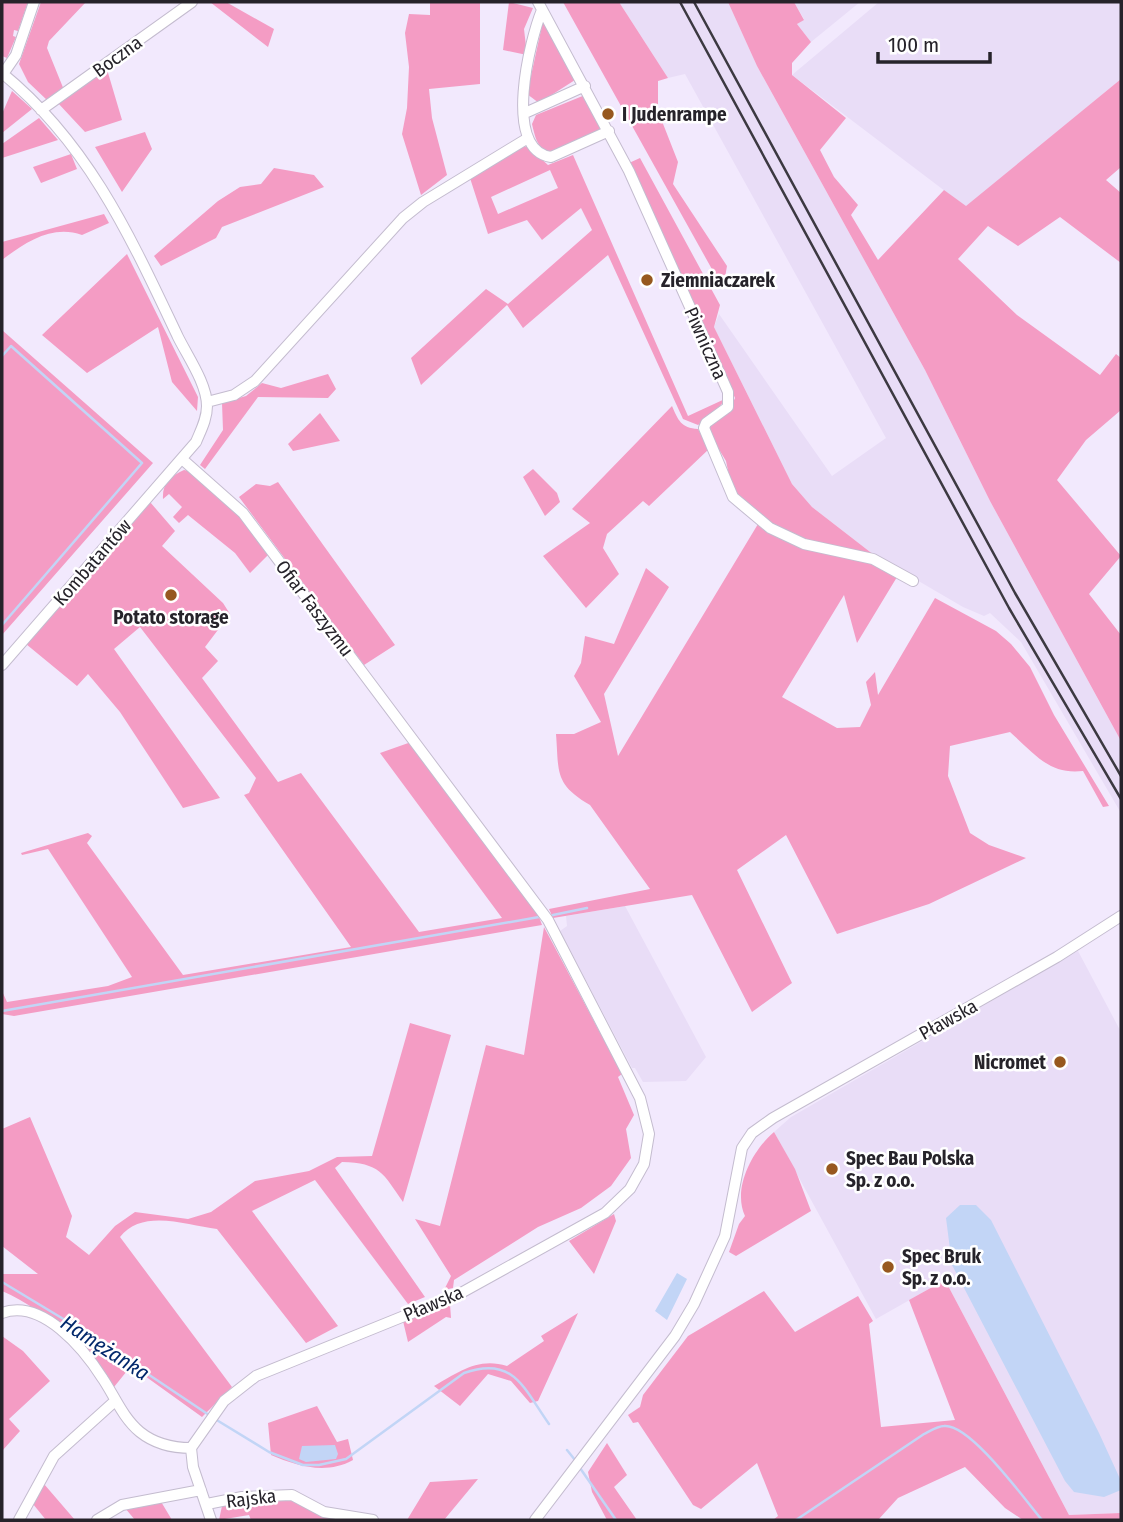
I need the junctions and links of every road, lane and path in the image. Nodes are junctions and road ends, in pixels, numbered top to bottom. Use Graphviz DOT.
graph roads {
  1 [pos="34,2"];
  2 [pos="192,2"];
  3 [pos="540,6"];
  4 [pos="2,73"];
  5 [pos="585,86"];
  6 [pos="41,110"];
  7 [pos="525,113"];
  8 [pos="609,131"];
  9 [pos="528,138"];
  10 [pos="206,402"];
  11 [pos="182,459"];
  12 [pos="913,581"];
  13 [pos="2,665"];
  14 [pos="1121,916"];
  15 [pos="643,1164"];
  16 [pos="2,1313"];
  17 [pos="116,1401"];
  18 [pos="191,1448"];
  19 [pos="201,1490"];
  20 [pos="207,1504"];
  21 [pos="19,1520"];
  22 [pos="97,1520"];
  23 [pos="211,1520"];
  24 [pos="373,1520"];
  25 [pos="535,1520"];
  1 -- 4 [label="street"];
  2 -- 6 [label="street, Boczna"];
  3 -- 5 [label="street, Piwniczna"];
  3 -- 7 [label="street"];
  4 -- 6 [label="street"];
  5 -- 7 [label="street"];
  5 -- 8 [label="street, Piwniczna"];
  6 -- 10 [label="street"];
  7 -- 9 [label="street"];
  8 -- 9 [label="street"];
  8 -- 12 [label="street, Piwniczna"];
  9 -- 10 [label="street"];
  10 -- 11 [label="street"];
  11 -- 13 [label="street, Kombatantów"];
  11 -- 15 [label="street, Ofiar Faszyzmu"];
  14 -- 25 [label="street, Pławska"];
  15 -- 18 [label="street, Pławska"];
  16 -- 17 [label="street"];
  17 -- 18 [label="street"];
  17 -- 21 [label="street"];
  18 -- 19 [label="street"];
  19 -- 20 [label="street"];
  19 -- 22 [label="street"];
  20 -- 23 [label="street"];
  20 -- 24 [label="street, Rajska"];
}
